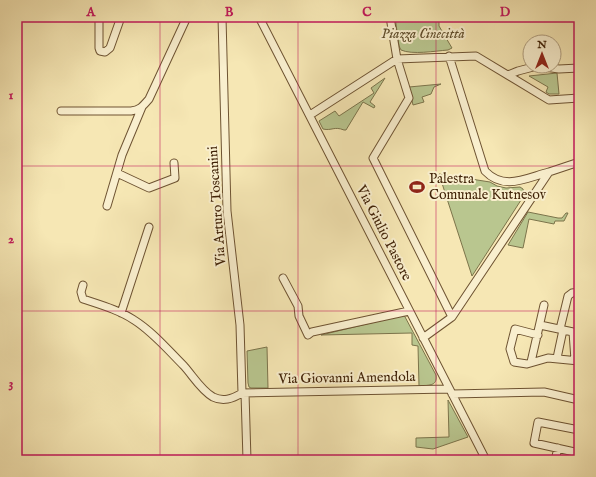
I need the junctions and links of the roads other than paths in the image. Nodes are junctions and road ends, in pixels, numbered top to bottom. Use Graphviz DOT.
graph roads {
  1 [pos="99,17"];
  2 [pos="121,17"];
  3 [pos="187,17"];
  4 [pos="222,17"];
  5 [pos="259,17"];
  6 [pos="390,17"];
  7 [pos="449,56"];
  8 [pos="397,58"];
  9 [pos="579,68"];
  10 [pos="508,75"];
  11 [pos="579,98"];
  12 [pos="142,107"];
  13 [pos="61,111"];
  14 [pos="310,115"];
  15 [pos="579,162"];
  16 [pos="174,163"];
  17 [pos="548,172"];
  18 [pos="117,174"];
  19 [pos="107,206"];
  20 [pos="149,227"];
  21 [pos="284,278"];
  22 [pos="83,285"];
  23 [pos="579,292"];
  24 [pos="544,305"];
  25 [pos="409,311"];
  26 [pos="121,313"];
  27 [pos="452,317"];
  28 [pos="540,324"];
  29 [pos="562,329"];
  30 [pos="538,334"];
  31 [pos="423,338"];
  32 [pos="557,358"];
  33 [pos="577,360"];
  34 [pos="531,362"];
  35 [pos="451,391"];
  36 [pos="244,393"];
  37 [pos="579,400"];
  38 [pos="579,430"];
  39 [pos="558,448"];
  40 [pos="579,453"];
  41 [pos="247,460"];
  42 [pos="486,460"];
  43 [pos="555,460"];
  1 -- 2 [label="street"];
  3 -- 12 [label="street"];
  4 -- 36 [label="street, Via Arturo Toscanini"];
  5 -- 14 [label="street, Via Giulio Pastore"];
  6 -- 8 [label="street"];
  7 -- 8 [label="street"];
  7 -- 10 [label="street"];
  7 -- 17 [label="street"];
  8 -- 14 [label="street"];
  8 -- 27 [label="street"];
  9 -- 10 [label="street"];
  10 -- 11 [label="street"];
  12 -- 13 [label="street"];
  12 -- 18 [label="street"];
  14 -- 25 [label="street, Via Giulio Pastore"];
  15 -- 17 [label="street"];
  16 -- 18 [label="street"];
  17 -- 27 [label="street"];
  18 -- 19 [label="street"];
  20 -- 26 [label="street"];
  21 -- 25 [label="street"];
  22 -- 26 [label="street"];
  23 -- 29 [label="street"];
  24 -- 28 [label="street"];
  25 -- 31 [label="street, Via Giulio Pastore"];
  26 -- 36 [label="street"];
  27 -- 31 [label="street"];
  28 -- 29 [label="street"];
  28 -- 30 [label="street"];
  29 -- 32 [label="street"];
  29 -- 33 [label="street"];
  30 -- 34 [label="street"];
  30 -- 34 [label="street"];
  31 -- 35 [label="street, Via Giulio Pastore"];
  32 -- 33 [label="street"];
  32 -- 34 [label="street"];
  35 -- 36 [label="street, Via Giovanni Amendola"];
  35 -- 37 [label="street, Via Giovanni Amendola"];
  35 -- 42 [label="street, Via Giulio Pastore"];
  36 -- 41 [label="street, Via Arturo Toscanini"];
  38 -- 39 [label="street"];
  39 -- 40 [label="street"];
  39 -- 43 [label="street"];
}
